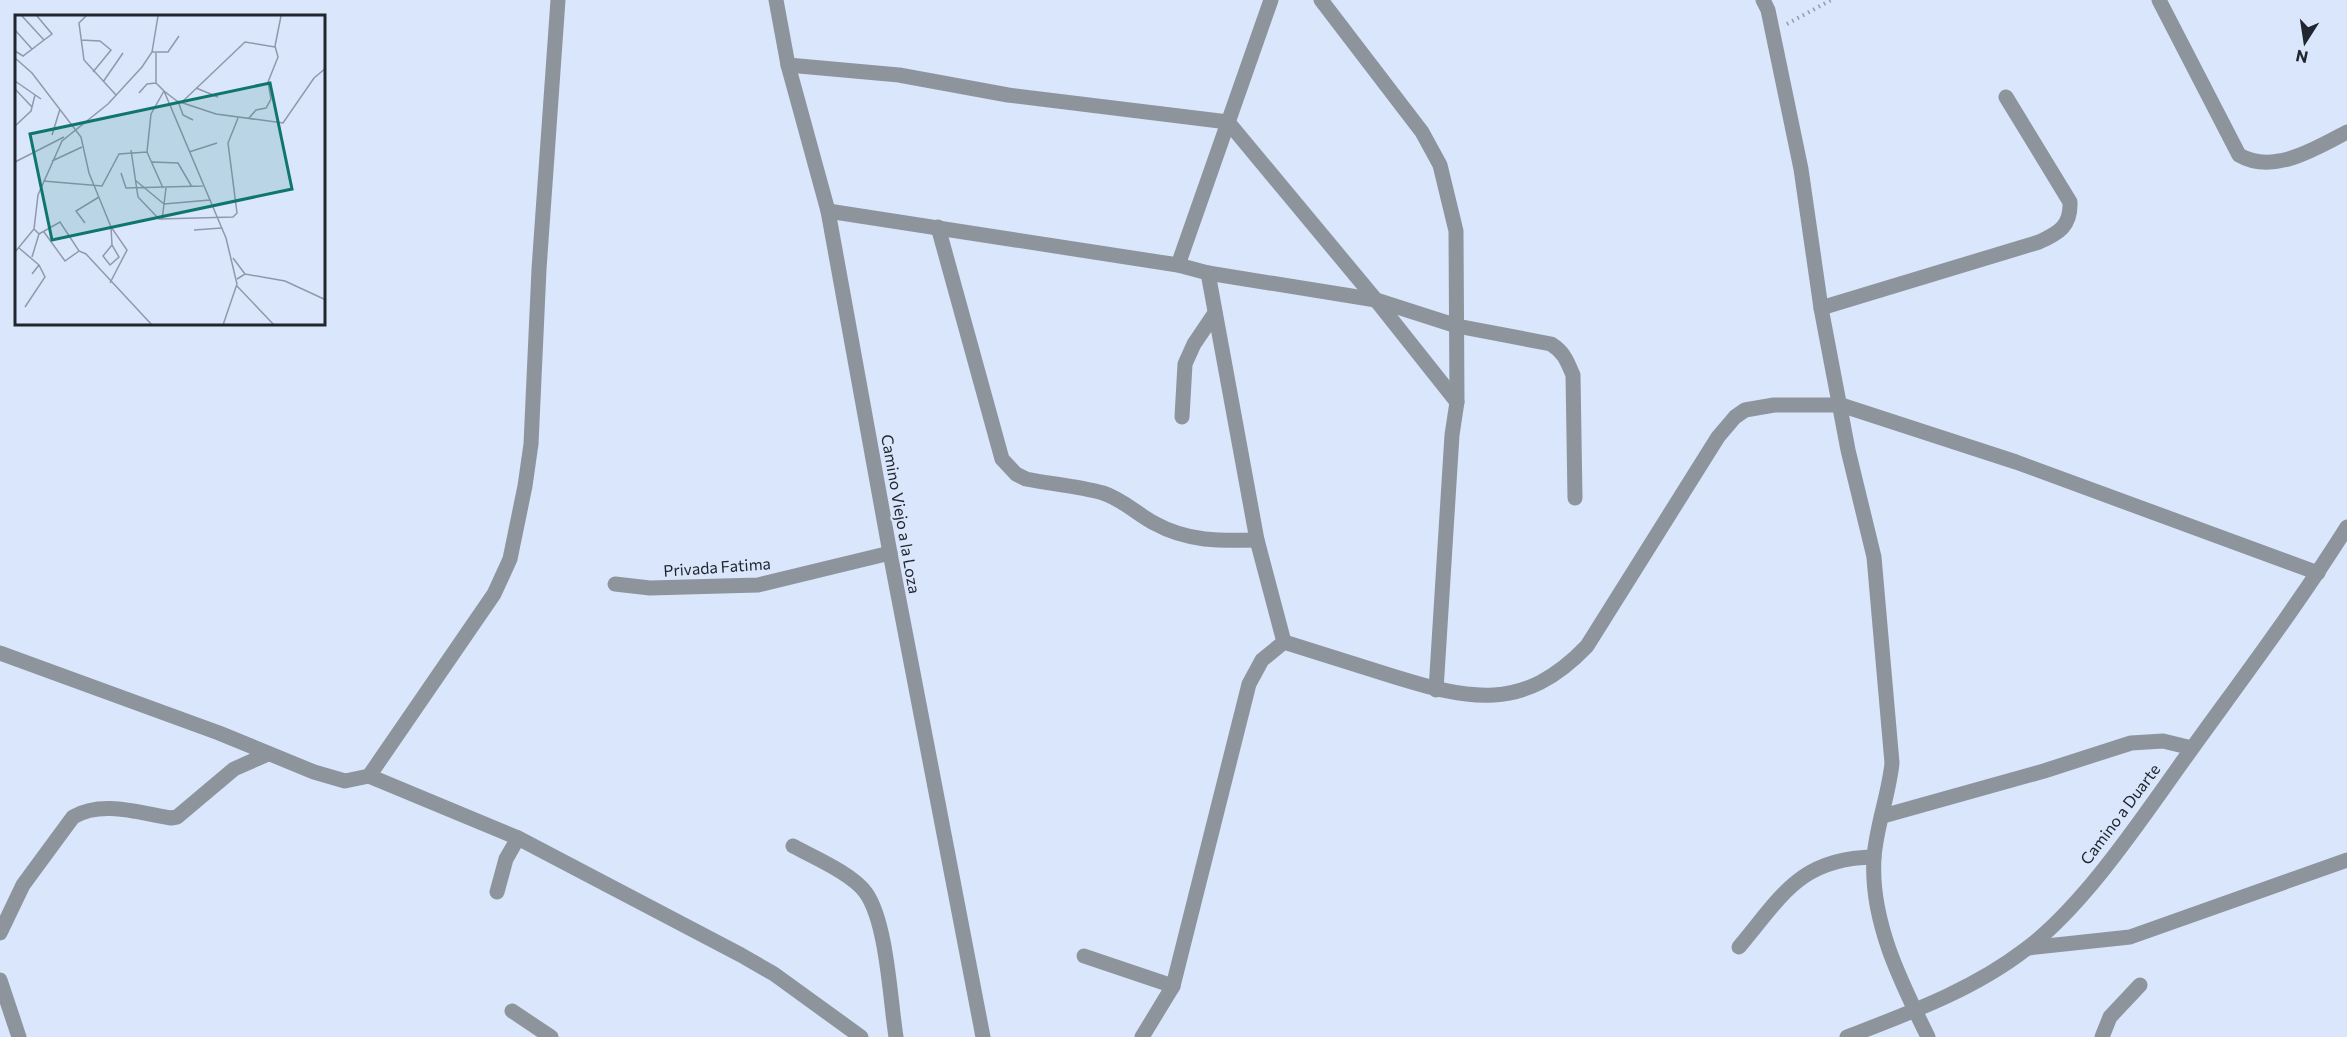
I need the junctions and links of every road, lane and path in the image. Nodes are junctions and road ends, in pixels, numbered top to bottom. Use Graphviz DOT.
graph roads {
  1 [pos="558,0"];
  2 [pos="776,0"];
  3 [pos="1271,0"];
  4 [pos="1321,0"];
  5 [pos="1831,0"];
  6 [pos="2159,0"];
  7 [pos="1767,3"];
  8 [pos="1771,33"];
  9 [pos="788,65"];
  10 [pos="2006,97"];
  11 [pos="1228,122"];
  12 [pos="2347,132"];
  13 [pos="828,211"];
  14 [pos="938,227"];
  15 [pos="1178,265"];
  16 [pos="1208,273"];
  17 [pos="1376,300"];
  18 [pos="1821,308"];
  19 [pos="1215,313"];
  20 [pos="1457,326"];
  21 [pos="1456,402"];
  22 [pos="1841,405"];
  23 [pos="1182,417"];
  24 [pos="1575,498"];
  25 [pos="2347,527"];
  26 [pos="1257,540"];
  27 [pos="890,553"];
  28 [pos="2318,573"];
  29 [pos="615,584"];
  30 [pos="1284,642"];
  31 [pos="0,653"];
  32 [pos="1436,690"];
  33 [pos="2192,748"];
  34 [pos="268,754"];
  35 [pos="369,776"];
  36 [pos="1883,816"];
  37 [pos="518,838"];
  38 [pos="793,846"];
  39 [pos="1874,857"];
  40 [pos="2347,860"];
  41 [pos="498,892"];
  42 [pos="0,933"];
  43 [pos="1739,947"];
  44 [pos="2028,948"];
  45 [pos="1084,956"];
  46 [pos="0,980"];
  47 [pos="2140,985"];
  48 [pos="1173,986"];
  49 [pos="1915,1010"];
  50 [pos="512,1011"];
  51 [pos="19,1037"];
  52 [pos="551,1037"];
  53 [pos="861,1037"];
  54 [pos="896,1037"];
  55 [pos="983,1037"];
  56 [pos="1144,1037"];
  57 [pos="1847,1037"];
  58 [pos="1928,1037"];
  59 [pos="2102,1037"];
  1 -- 35 [label="street"];
  2 -- 9 [label="street, Camino Viejo a la Loza"];
  3 -- 11 [label="street"];
  4 -- 20 [label="street"];
  5 -- 8 [label="path"];
  6 -- 12 [label="street"];
  7 -- 8 [label="street"];
  8 -- 18 [label="street"];
  9 -- 11 [label="street"];
  9 -- 13 [label="street, Camino Viejo a la Loza"];
  10 -- 18 [label="street"];
  11 -- 15 [label="street"];
  11 -- 17 [label="street"];
  13 -- 14 [label="street"];
  13 -- 27 [label="street, Camino Viejo a la Loza"];
  14 -- 15 [label="street"];
  14 -- 26 [label="street"];
  15 -- 16 [label="street"];
  16 -- 17 [label="street"];
  16 -- 19 [label="street"];
  17 -- 20 [label="street"];
  17 -- 21 [label="street"];
  18 -- 22 [label="street"];
  19 -- 23 [label="street"];
  19 -- 26 [label="street"];
  20 -- 21 [label="street"];
  20 -- 24 [label="street"];
  21 -- 32 [label="street"];
  22 -- 28 [label="street"];
  22 -- 32 [label="street"];
  22 -- 36 [label="street"];
  25 -- 28 [label="street, Camino a Duarte"];
  26 -- 30 [label="street"];
  27 -- 29 [label="street, Privada Fatima"];
  27 -- 55 [label="street, Camino Viejo a la Loza"];
  28 -- 33 [label="street, Camino a Duarte"];
  30 -- 32 [label="street"];
  30 -- 48 [label="street"];
  31 -- 34 [label="street"];
  33 -- 36 [label="street"];
  33 -- 44 [label="street, Camino a Duarte"];
  34 -- 35 [label="street"];
  34 -- 42 [label="street"];
  35 -- 37 [label="street"];
  36 -- 39 [label="street"];
  37 -- 41 [label="street"];
  37 -- 53 [label="street"];
  38 -- 54 [label="street"];
  39 -- 43 [label="street"];
  39 -- 49 [label="street"];
  40 -- 44 [label="street"];
  44 -- 49 [label="street, Camino a Duarte"];
  45 -- 48 [label="street"];
  46 -- 51 [label="street"];
  47 -- 59 [label="street"];
  48 -- 56 [label="street"];
  49 -- 57 [label="street, Camino a Duarte"];
  49 -- 58 [label="street"];
  50 -- 52 [label="street"];
}
